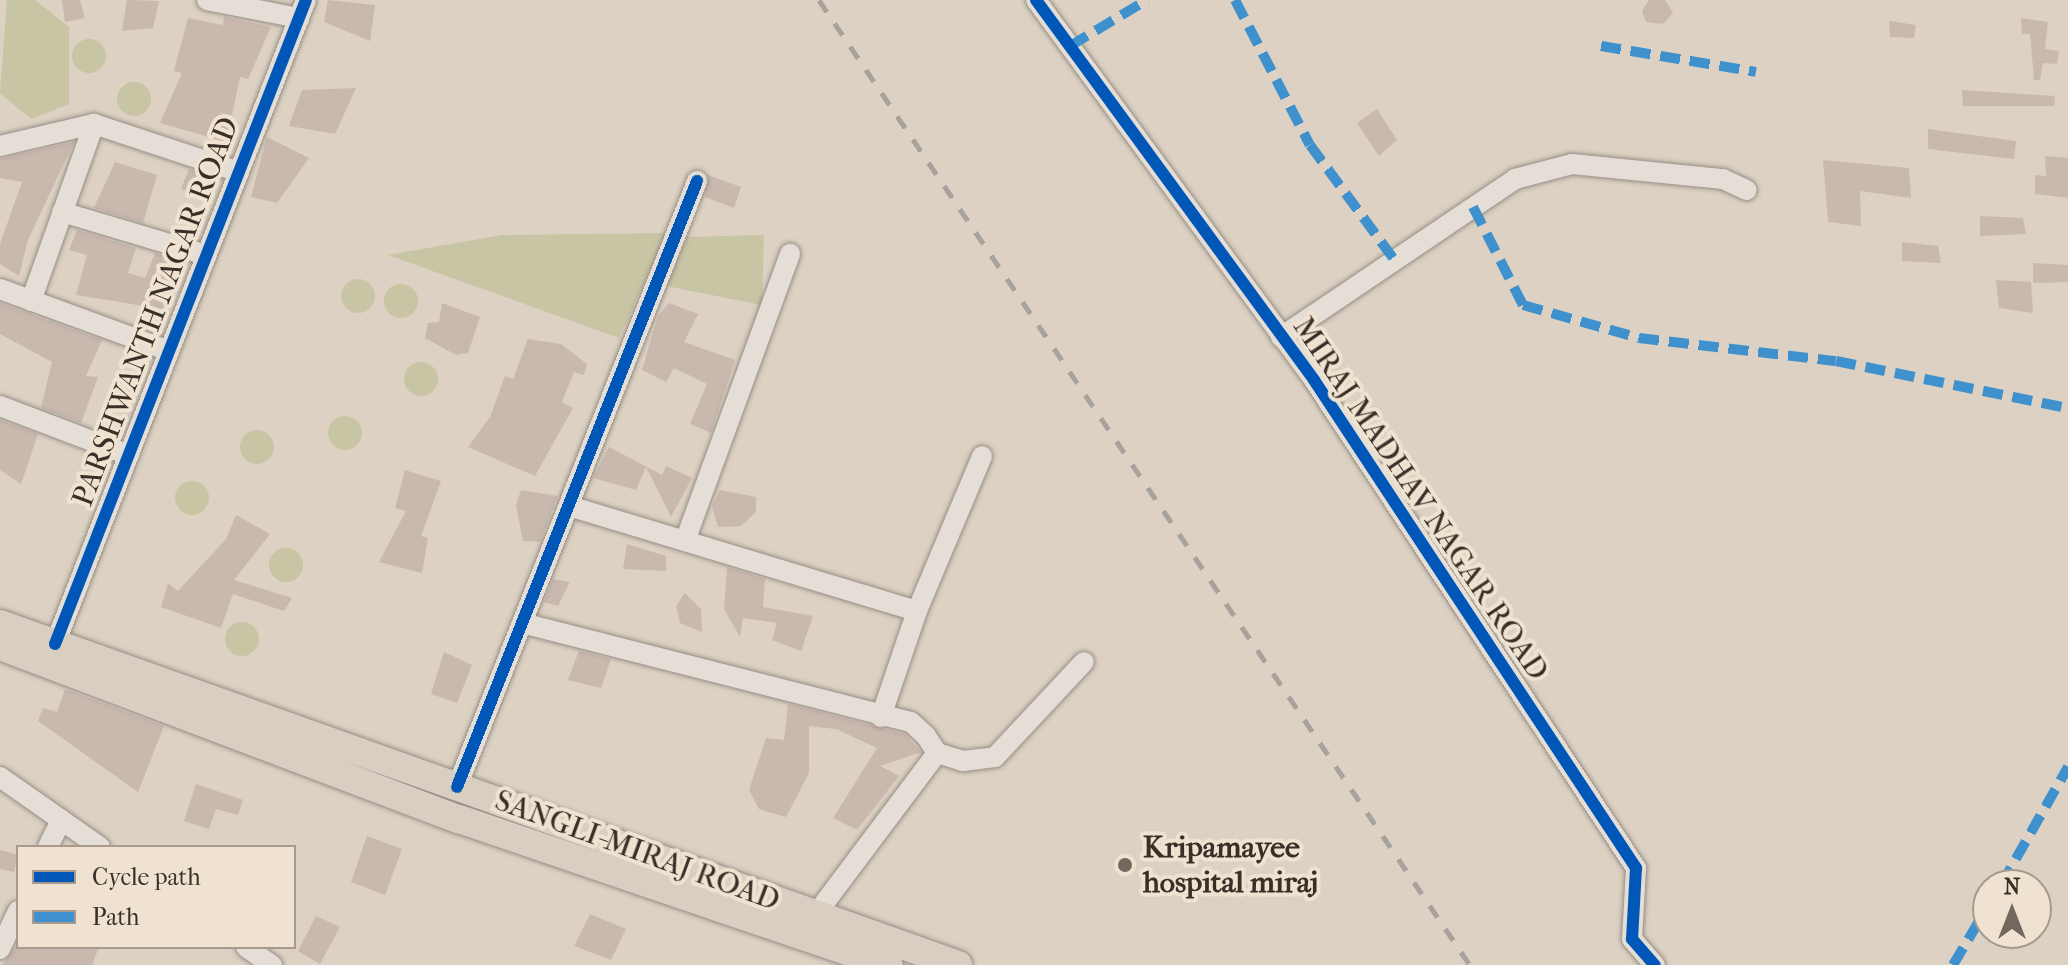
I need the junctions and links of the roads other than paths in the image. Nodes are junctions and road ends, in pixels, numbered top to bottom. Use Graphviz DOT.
graph roads {
  1 [pos="207,0"];
  2 [pos="1036,0"];
  3 [pos="302,9"];
  4 [pos="94,124"];
  5 [pos="0,146"];
  6 [pos="239,172"];
  7 [pos="697,181"];
  8 [pos="1747,190"];
  9 [pos="62,212"];
  10 [pos="790,254"];
  11 [pos="206,255"];
  12 [pos="0,289"];
  13 [pos="31,301"];
  14 [pos="1281,337"];
  15 [pos="169,351"];
  16 [pos="0,406"];
  17 [pos="129,455"];
  18 [pos="982,456"];
  19 [pos="569,506"];
  20 [pos="685,541"];
  21 [pos="917,611"];
  22 [pos="522,623"];
  23 [pos="0,624"];
  24 [pos="55,644"];
  25 [pos="0,646"];
  26 [pos="1084,662"];
  27 [pos="881,717"];
  28 [pos="937,753"];
  29 [pos="0,777"];
  30 [pos="457,787"];
  31 [pos="61,820"];
  32 [pos="49,845"];
  33 [pos="97,845"];
  34 [pos="816,914"];
  35 [pos="16,915"];
  36 [pos="0,949"];
  37 [pos="249,949"];
  38 [pos="875,963"];
  39 [pos="272,965"];
  40 [pos="958,965"];
  41 [pos="1655,965"];
  1 -- 3 [label="street"];
  2 -- 14 [label="street, MIRAJ MADHAV NAGAR ROAD"];
  3 -- 6 [label="street, PARSHWANTH NAGAR ROAD"];
  4 -- 5 [label="street"];
  4 -- 6 [label="street"];
  4 -- 9 [label="street"];
  6 -- 11 [label="street, PARSHWANTH NAGAR ROAD"];
  7 -- 19 [label="street"];
  8 -- 14 [label="street"];
  9 -- 11 [label="street"];
  9 -- 13 [label="street"];
  10 -- 20 [label="street"];
  11 -- 15 [label="street, PARSHWANTH NAGAR ROAD"];
  12 -- 13 [label="street"];
  13 -- 15 [label="street"];
  14 -- 41 [label="street, MIRAJ MADHAV NAGAR ROAD"];
  15 -- 17 [label="street, PARSHWANTH NAGAR ROAD"];
  16 -- 17 [label="street"];
  17 -- 24 [label="street, PARSHWANTH NAGAR ROAD"];
  18 -- 21 [label="street"];
  19 -- 20 [label="street"];
  19 -- 22 [label="street"];
  20 -- 21 [label="street"];
  21 -- 27 [label="street"];
  22 -- 27 [label="street"];
  22 -- 30 [label="street"];
  23 -- 24 [label="highway, SANGLI-MIRAJ ROAD"];
  24 -- 30 [label="highway, SANGLI-MIRAJ ROAD"];
  25 -- 38 [label="highway, SANGLI-MIRAJ ROAD"];
  26 -- 28 [label="street"];
  27 -- 28 [label="street"];
  28 -- 34 [label="street"];
  29 -- 31 [label="street"];
  30 -- 34 [label="highway, SANGLI-MIRAJ ROAD"];
  31 -- 32 [label="street"];
  31 -- 33 [label="street"];
  34 -- 40 [label="highway, SANGLI-MIRAJ ROAD"];
  35 -- 36 [label="street"];
  37 -- 39 [label="street"];
}
